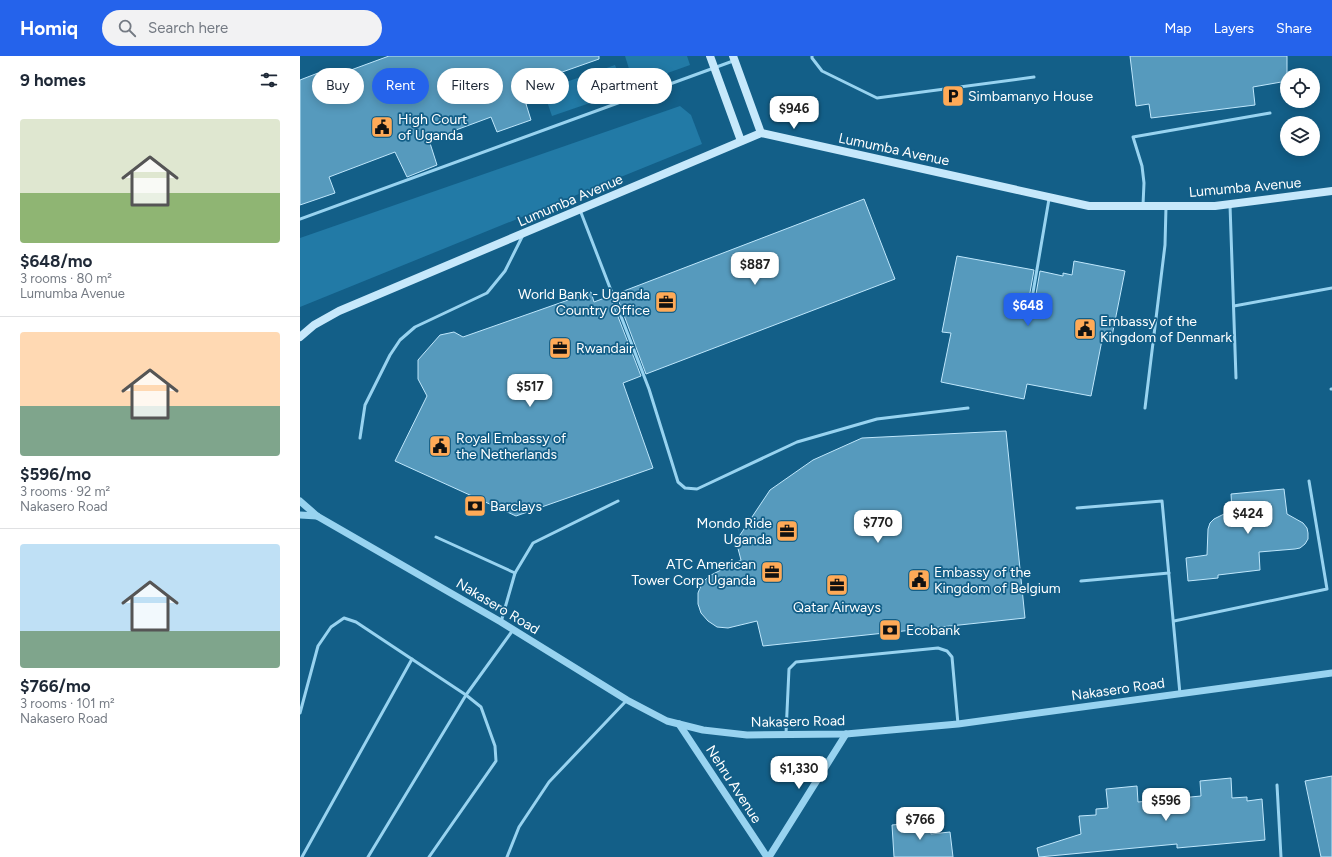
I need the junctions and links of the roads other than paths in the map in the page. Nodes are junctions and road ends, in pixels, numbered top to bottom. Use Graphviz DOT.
graph roads {
  1 [pos="710,56"];
  2 [pos="812,56"];
  3 [pos="734,58"];
  4 [pos="714,68"];
  5 [pos="1034,77"];
  6 [pos="1270,113"];
  7 [pos="761,133"];
  8 [pos="741,142"];
  9 [pos="1332,191"];
  10 [pos="1049,197"];
  11 [pos="1230,203"];
  12 [pos="1143,206"];
  13 [pos="1166,206"];
  14 [pos="580,210"];
  15 [pos="300,219"];
  16 [pos="524,234"];
  17 [pos="1332,288"];
  18 [pos="1234,306"];
  19 [pos="1029,316"];
  20 [pos="300,336"];
  21 [pos="1236,378"];
  22 [pos="968,408"];
  23 [pos="1145,408"];
  24 [pos="360,438"];
  25 [pos="1309,481"];
  26 [pos="300,501"];
  27 [pos="618,501"];
  28 [pos="1077,508"];
  29 [pos="300,515"];
  30 [pos="317,516"];
  31 [pos="436,537"];
  32 [pos="515,573"];
  33 [pos="1169,573"];
  34 [pos="1081,581"];
  35 [pos="1174,621"];
  36 [pos="501,622"];
  37 [pos="513,630"];
  38 [pos="412,659"];
  39 [pos="1332,673"];
  40 [pos="1180,694"];
  41 [pos="466,695"];
  42 [pos="627,700"];
  43 [pos="300,713"];
  44 [pos="679,724"];
  45 [pos="958,724"];
  46 [pos="846,734"];
  47 [pos="786,735"];
  48 [pos="1277,785"];
  49 [pos="302,857"];
  50 [pos="368,857"];
  51 [pos="429,857"];
  52 [pos="507,857"];
  53 [pos="768,857"];
  54 [pos="1281,857"];
  1 -- 4 [label="main road"];
  2 -- 5 [label="lane"];
  3 -- 4 [label="lane"];
  3 -- 7 [label="main road"];
  4 -- 8 [label="main road"];
  4 -- 15 [label="lane"];
  6 -- 12 [label="lane"];
  7 -- 8 [label="main road, Lumumba Avenue"];
  7 -- 10 [label="main road, Lumumba Avenue"];
  8 -- 14 [label="main road, Lumumba Avenue"];
  9 -- 11 [label="main road, Lumumba Avenue"];
  10 -- 12 [label="main road, Lumumba Avenue"];
  10 -- 19 [label="lane"];
  11 -- 13 [label="main road, Lumumba Avenue"];
  11 -- 18 [label="lane"];
  12 -- 13 [label="main road, Lumumba Avenue"];
  13 -- 23 [label="lane"];
  14 -- 16 [label="main road, Lumumba Avenue"];
  14 -- 22 [label="lane"];
  16 -- 20 [label="main road, Lumumba Avenue"];
  16 -- 24 [label="lane"];
  17 -- 18 [label="lane"];
  18 -- 21 [label="lane"];
  25 -- 35 [label="lane"];
  26 -- 30 [label="street, Nakasero Road"];
  27 -- 32 [label="lane"];
  28 -- 33 [label="lane"];
  29 -- 30 [label="street, Nakasero Road"];
  30 -- 36 [label="street, Nakasero Road"];
  31 -- 32 [label="lane"];
  32 -- 36 [label="lane"];
  33 -- 34 [label="lane"];
  33 -- 35 [label="lane"];
  35 -- 40 [label="lane"];
  36 -- 37 [label="street, Nakasero Road"];
  37 -- 41 [label="lane"];
  37 -- 42 [label="street, Nakasero Road"];
  38 -- 41 [label="lane"];
  38 -- 43 [label="lane"];
  38 -- 49 [label="lane"];
  39 -- 40 [label="street, Nakasero Road"];
  40 -- 45 [label="street, Nakasero Road"];
  41 -- 50 [label="lane"];
  41 -- 51 [label="lane"];
  42 -- 44 [label="street, Nakasero Road"];
  42 -- 52 [label="lane"];
  44 -- 47 [label="street, Nakasero Road"];
  44 -- 53 [label="street, Nehru Avenue"];
  45 -- 46 [label="street, Nakasero Road"];
  45 -- 47 [label="lane"];
  46 -- 47 [label="street, Nakasero Road"];
  46 -- 53 [label="street"];
  48 -- 54 [label="lane"];
}
